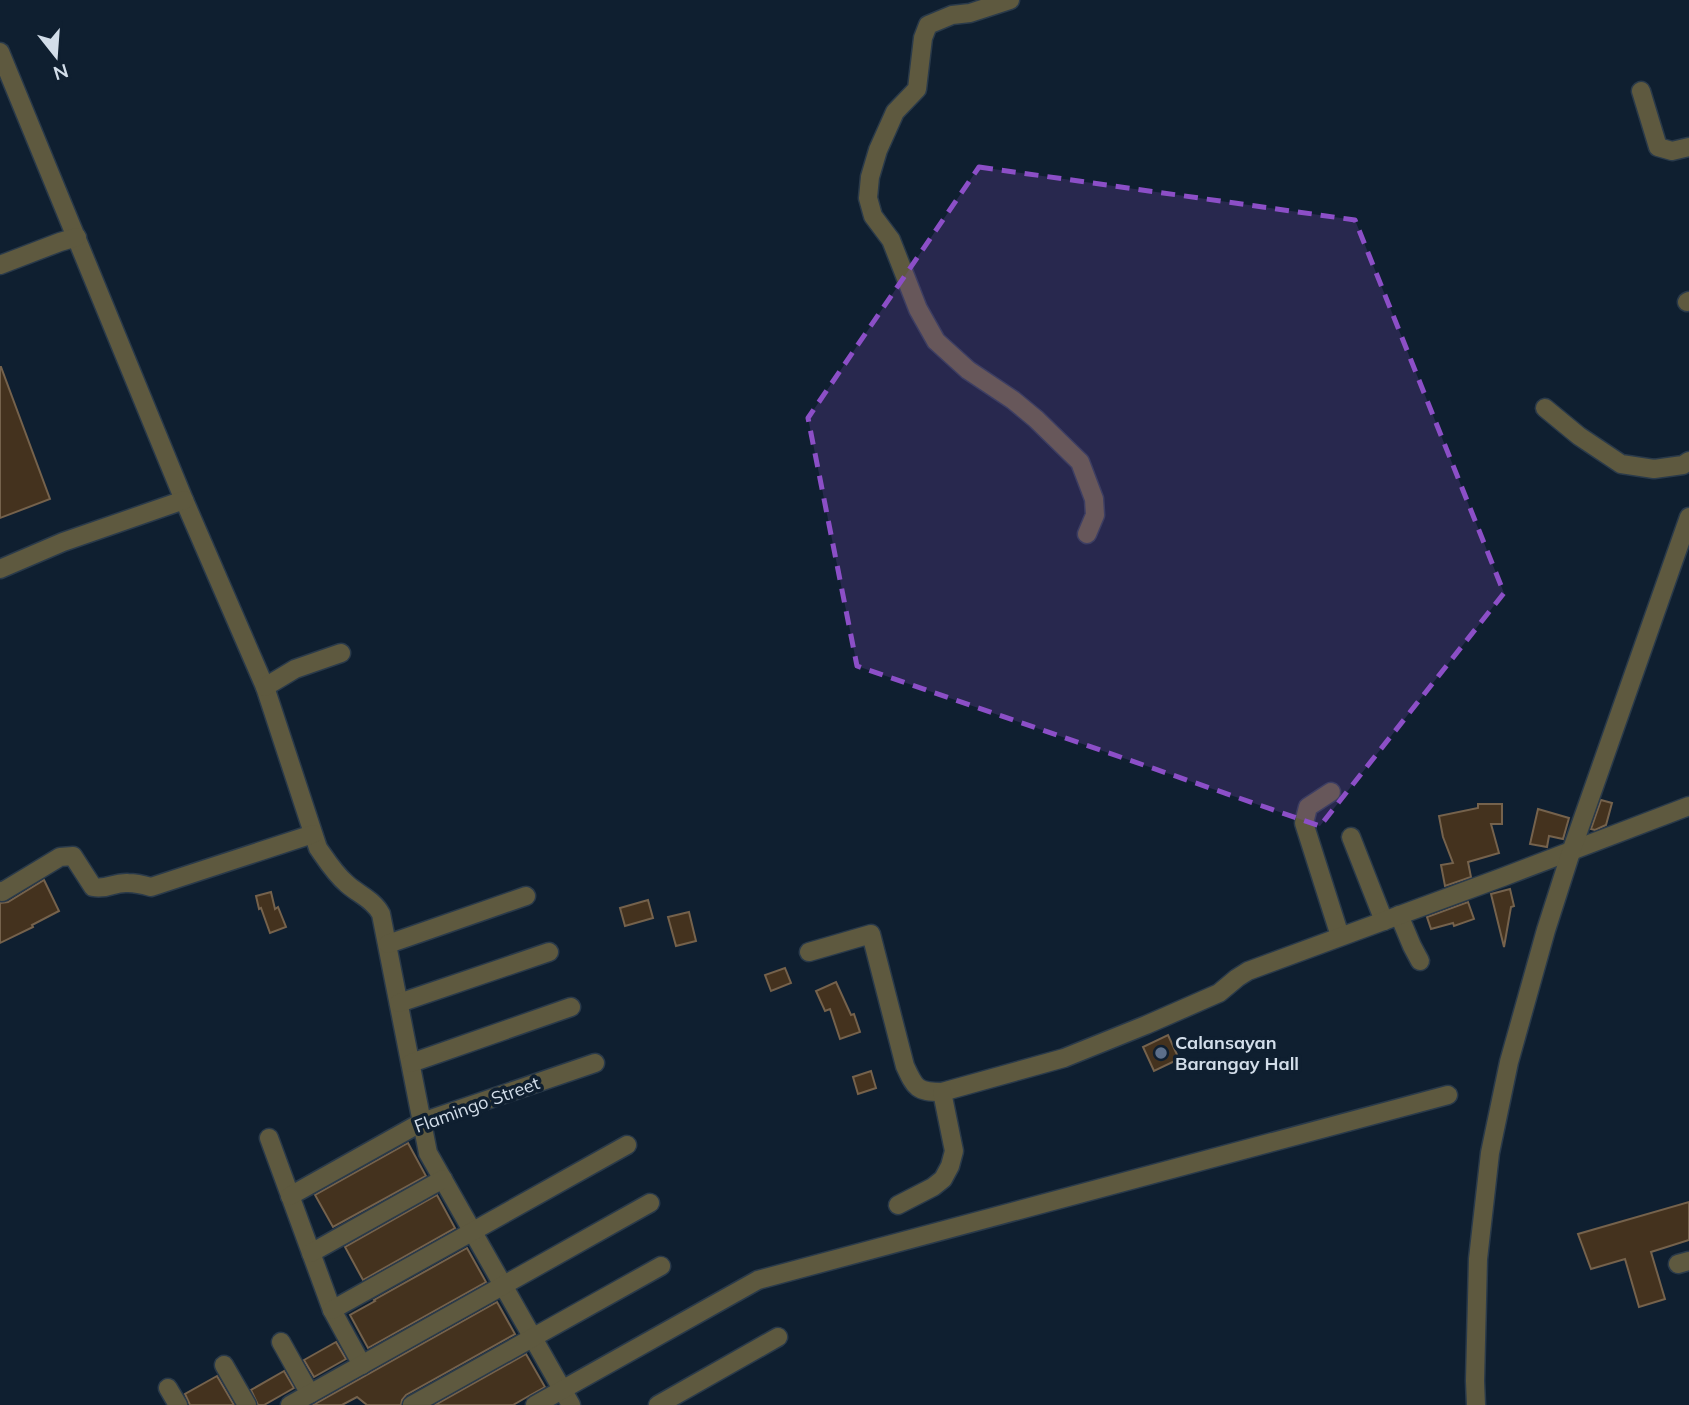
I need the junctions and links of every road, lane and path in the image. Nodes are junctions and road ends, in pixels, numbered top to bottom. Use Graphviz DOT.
graph roads {
  1 [pos="1010,0"];
  2 [pos="0,52"];
  3 [pos="1641,91"];
  4 [pos="1689,147"];
  5 [pos="77,237"];
  6 [pos="0,265"];
  7 [pos="1545,408"];
  8 [pos="1689,461"];
  9 [pos="184,500"];
  10 [pos="1689,517"];
  11 [pos="1087,534"];
  12 [pos="0,569"];
  13 [pos="341,653"];
  14 [pos="265,687"];
  15 [pos="1331,792"];
  16 [pos="1689,806"];
  17 [pos="313,834"];
  18 [pos="1351,837"];
  19 [pos="1571,852"];
  20 [pos="0,891"];
  21 [pos="526,896"];
  22 [pos="1392,918"];
  23 [pos="1340,936"];
  24 [pos="388,944"];
  25 [pos="549,952"];
  26 [pos="809,952"];
  27 [pos="1420,961"];
  28 [pos="399,1003"];
  29 [pos="571,1007"];
  30 [pos="411,1063"];
  31 [pos="595,1063"];
  32 [pos="942,1092"];
  33 [pos="1448,1095"];
  34 [pos="422,1122"];
  35 [pos="269,1138"];
  36 [pos="627,1145"];
  37 [pos="443,1179"];
  38 [pos="290,1196"];
  39 [pos="650,1203"];
  40 [pos="898,1205"];
  41 [pos="473,1231"];
  42 [pos="311,1253"];
  43 [pos="661,1266"];
  44 [pos="503,1286"];
  45 [pos="332,1310"];
  46 [pos="778,1337"];
  47 [pos="533,1338"];
  48 [pos="281,1342"];
  49 [pos="362,1364"];
  50 [pos="224,1365"];
  51 [pos="168,1388"];
  52 [pos="310,1394"];
  53 [pos="566,1398"];
  54 [pos="664,1404"];
  55 [pos="178,1405"];
  56 [pos="247,1405"];
  57 [pos="290,1405"];
  58 [pos="412,1405"];
  59 [pos="535,1405"];
  60 [pos="1476,1405"];
  1 -- 11 [label="street"];
  2 -- 5 [label="street"];
  3 -- 4 [label="street"];
  5 -- 6 [label="street"];
  5 -- 9 [label="street"];
  7 -- 8 [label="street"];
  9 -- 12 [label="street"];
  9 -- 14 [label="street"];
  10 -- 19 [label="street"];
  13 -- 14 [label="street"];
  14 -- 17 [label="street"];
  15 -- 23 [label="street"];
  16 -- 19 [label="street"];
  17 -- 20 [label="street"];
  17 -- 24 [label="street"];
  18 -- 22 [label="street"];
  19 -- 22 [label="street"];
  19 -- 60 [label="street"];
  21 -- 24 [label="street"];
  22 -- 23 [label="street"];
  22 -- 27 [label="street"];
  23 -- 32 [label="street"];
  24 -- 28 [label="street"];
  25 -- 28 [label="street"];
  26 -- 32 [label="street"];
  28 -- 30 [label="street"];
  29 -- 30 [label="street"];
  30 -- 34 [label="street"];
  31 -- 34 [label="street, Flamingo Street"];
  32 -- 40 [label="street"];
  33 -- 53 [label="street"];
  34 -- 37 [label="street"];
  34 -- 38 [label="street, Flamingo Street"];
  35 -- 38 [label="street"];
  36 -- 41 [label="street"];
  37 -- 41 [label="street"];
  37 -- 42 [label="street"];
  38 -- 42 [label="street"];
  39 -- 44 [label="street"];
  41 -- 44 [label="street"];
  41 -- 45 [label="street"];
  42 -- 45 [label="street"];
  43 -- 47 [label="street"];
  44 -- 47 [label="street"];
  44 -- 49 [label="street"];
  45 -- 49 [label="street"];
  46 -- 54 [label="street"];
  47 -- 53 [label="street"];
  47 -- 58 [label="street"];
  48 -- 52 [label="street"];
  49 -- 52 [label="street"];
  50 -- 56 [label="street"];
  51 -- 55 [label="street"];
  52 -- 57 [label="street"];
  53 -- 59 [label="street"];
}
